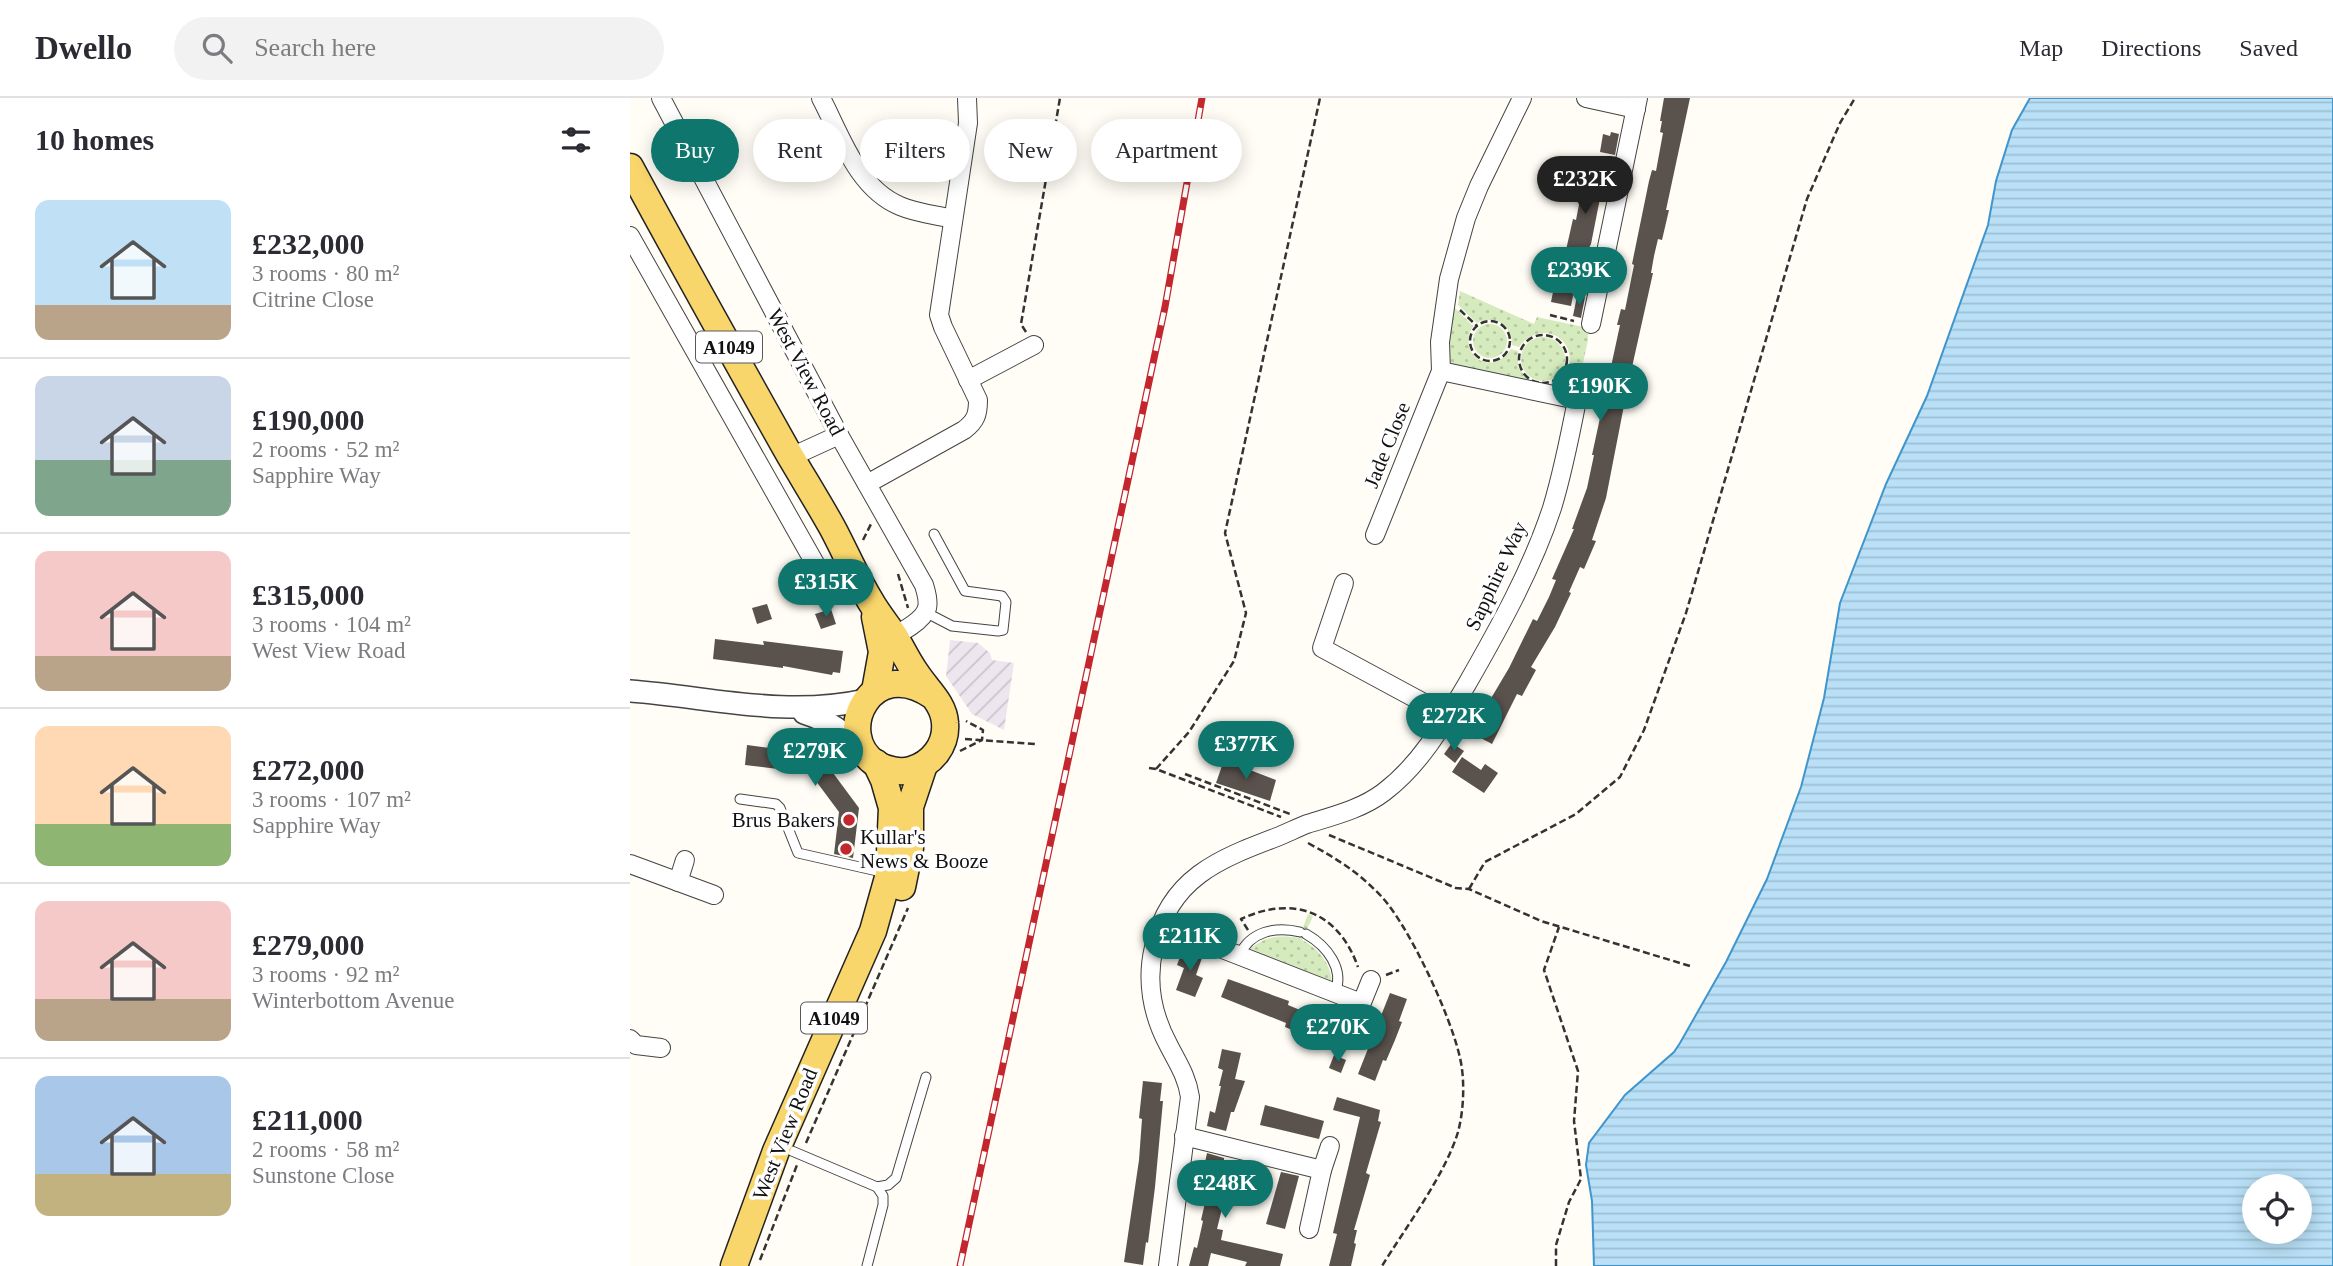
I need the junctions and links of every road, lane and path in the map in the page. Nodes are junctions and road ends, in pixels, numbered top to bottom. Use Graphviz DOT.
graph roads {
  1 [pos="661,98"];
  2 [pos="821,98"];
  3 [pos="967,98"];
  4 [pos="1059,98"];
  5 [pos="1320,98"];
  6 [pos="1522,98"];
  7 [pos="1586,98"];
  8 [pos="1855,98"];
  9 [pos="1637,104"];
  10 [pos="630,167"];
  11 [pos="953,219"];
  12 [pos="630,236"];
  13 [pos="1582,258"];
  14 [pos="1604,263"];
  15 [pos="1455,305"];
  16 [pos="1550,315"];
  17 [pos="1591,324"];
  18 [pos="1477,326"];
  19 [pos="1034,345"];
  20 [pos="1441,372"];
  21 [pos="1563,373"];
  22 [pos="968,380"];
  23 [pos="839,435"];
  24 [pos="791,457"];
  25 [pos="867,484"];
  26 [pos="875,516"];
  27 [pos="934,534"];
  28 [pos="1375,535"];
  29 [pos="862,543"];
  30 [pos="856,574"];
  31 [pos="1344,583"];
  32 [pos="925,612"];
  33 [pos="887,639"];
  34 [pos="630,691"];
  35 [pos="870,695"];
  36 [pos="933,696"];
  37 [pos="792,709"];
  38 [pos="1448,716"];
  39 [pos="944,739"];
  40 [pos="1035,744"];
  41 [pos="871,760"];
  42 [pos="924,765"];
  43 [pos="1149,768"];
  44 [pos="1156,769"];
  45 [pos="1185,774"];
  46 [pos="740,799"];
  47 [pos="1311,830"];
  48 [pos="685,860"];
  49 [pos="630,864"];
  50 [pos="889,874"];
  51 [pos="678,882"];
  52 [pos="1469,889"];
  53 [pos="714,895"];
  54 [pos="912,900"];
  55 [pos="1559,927"];
  56 [pos="1159,931"];
  57 [pos="1239,956"];
  58 [pos="1690,966"];
  59 [pos="1371,980"];
  60 [pos="1335,993"];
  61 [pos="1361,1003"];
  62 [pos="1352,1027"];
  63 [pos="632,1048"];
  64 [pos="661,1048"];
  65 [pos="926,1077"];
  66 [pos="1184,1136"];
  67 [pos="1330,1146"];
  68 [pos="797,1153"];
  69 [pos="1322,1170"];
  70 [pos="877,1187"];
  71 [pos="1309,1229"];
  72 [pos="734,1266"];
  73 [pos="747,1266"];
  74 [pos="758,1266"];
  75 [pos="867,1266"];
  76 [pos="1168,1266"];
  77 [pos="1382,1266"];
  78 [pos="1556,1266"];
  1 -- 23 [label="street, West View Road"];
  2 -- 11 [label="street"];
  3 -- 11 [label="street"];
  4 -- 19 [label="path"];
  5 -- 44 [label="path"];
  6 -- 20 [label="street"];
  7 -- 9 [label="street"];
  8 -- 52 [label="path"];
  9 -- 14 [label="street"];
  10 -- 24 [label="main road, West View Road / A1049"];
  11 -- 22 [label="street"];
  12 -- 30 [label="street"];
  13 -- 14 [label="street"];
  14 -- 17 [label="street"];
  15 -- 18 [label="path"];
  16 -- 17 [label="path"];
  18 -- 18 [label="path"];
  19 -- 22 [label="street"];
  20 -- 28 [label="street, Jade Close"];
  20 -- 38 [label="street, Sapphire Way"];
  21 -- 21 [label="path"];
  22 -- 25 [label="street"];
  23 -- 24 [label="street"];
  23 -- 25 [label="street, West View Road"];
  24 -- 30 [label="main road, West View Road / A1049"];
  25 -- 32 [label="street, West View Road"];
  26 -- 29 [label="path"];
  27 -- 32 [label="lane"];
  30 -- 33 [label="main road, West View Road / A1049"];
  31 -- 38 [label="street"];
  32 -- 33 [label="street"];
  33 -- 35 [label="main road, West View Road / A1049"];
  33 -- 36 [label="main road, West View Road / A1049"];
  34 -- 37 [label="street"];
  35 -- 36 [label="main road"];
  35 -- 37 [label="street"];
  35 -- 41 [label="main road, West View Road"];
  36 -- 39 [label="main road, West View Road"];
  37 -- 41 [label="street"];
  38 -- 47 [label="street, Sapphire Way"];
  39 -- 40 [label="path"];
  39 -- 42 [label="main road, West View Road"];
  41 -- 42 [label="main road"];
  41 -- 50 [label="main road, West View Road / A1049"];
  42 -- 68 [label="main road, West View Road / A1049"];
  43 -- 44 [label="path"];
  44 -- 47 [label="path"];
  45 -- 47 [label="path"];
  46 -- 50 [label="lane"];
  47 -- 52 [label="path"];
  47 -- 56 [label="street, Sapphire Way"];
  47 -- 77 [label="path"];
  48 -- 51 [label="street"];
  49 -- 51 [label="street"];
  50 -- 72 [label="main road, West View Road / A1049"];
  51 -- 53 [label="street"];
  52 -- 55 [label="path"];
  54 -- 68 [label="path"];
  55 -- 58 [label="path"];
  55 -- 78 [label="path"];
  56 -- 57 [label="street"];
  56 -- 66 [label="street, Sapphire Way"];
  57 -- 60 [label="street"];
  57 -- 60 [label="lane"];
  59 -- 61 [label="street"];
  60 -- 61 [label="street"];
  61 -- 62 [label="street"];
  63 -- 64 [label="street"];
  65 -- 70 [label="lane"];
  66 -- 69 [label="street"];
  66 -- 76 [label="street, Sapphire Way"];
  67 -- 69 [label="street"];
  68 -- 70 [label="lane"];
  68 -- 73 [label="main road, West View Road / A1049"];
  68 -- 74 [label="path"];
  69 -- 71 [label="street"];
  70 -- 75 [label="lane"];
}
